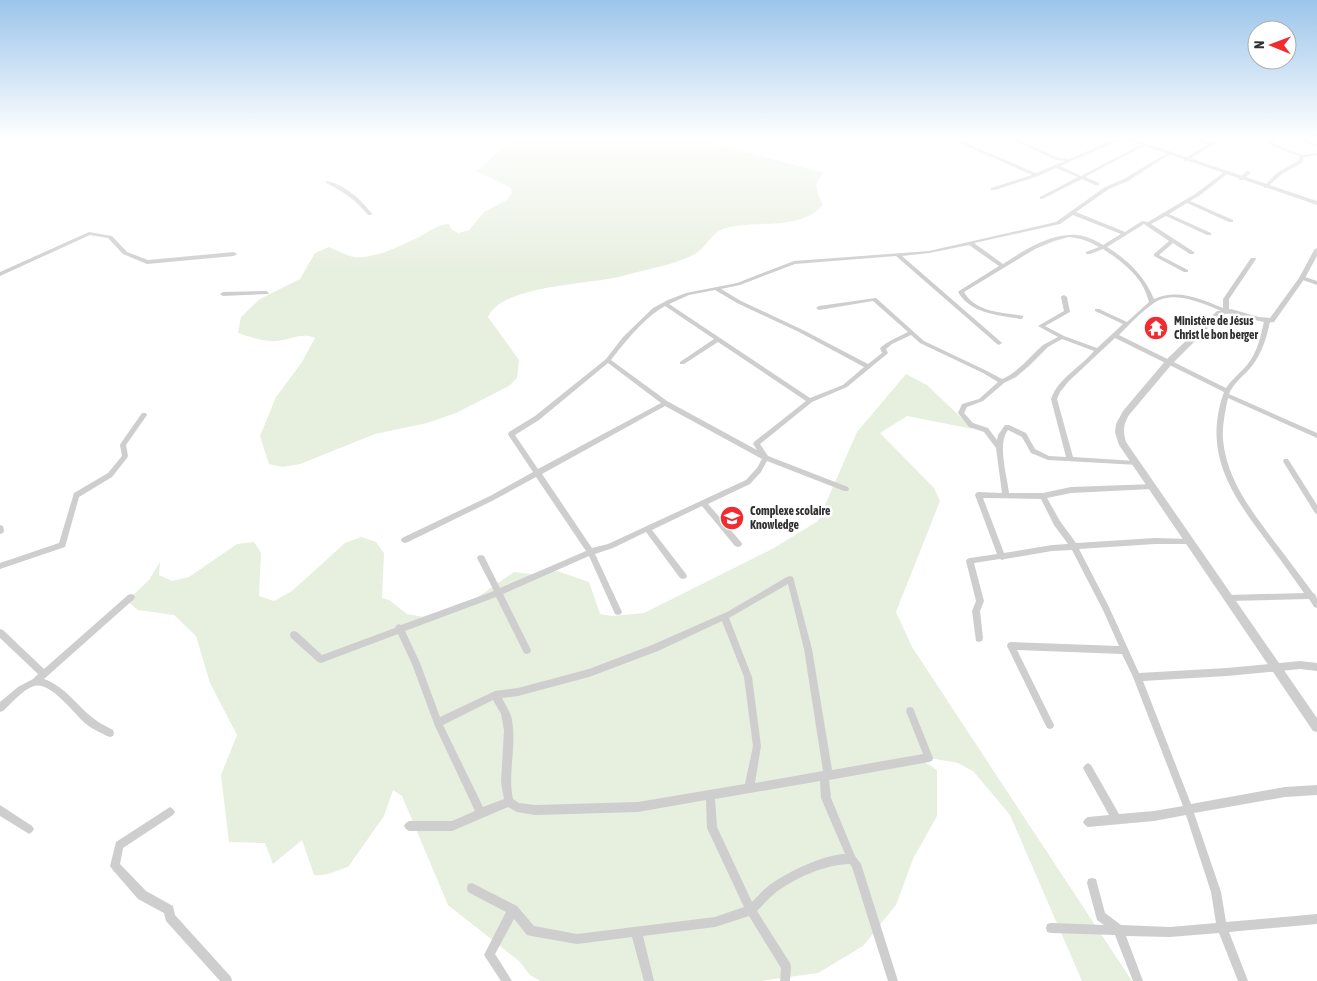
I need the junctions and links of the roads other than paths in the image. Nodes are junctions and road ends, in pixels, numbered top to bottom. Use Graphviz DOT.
graph roads {
  1 [pos="330,183"];
  2 [pos="1012,183"];
  3 [pos="1071,183"];
  4 [pos="1094,183"];
  5 [pos="1116,183"];
  6 [pos="1212,183"];
  7 [pos="1253,183"];
  8 [pos="1270,183"];
  9 [pos="1097,184"];
  10 [pos="1266,187"];
  11 [pos="993,189"];
  12 [pos="1042,198"];
  13 [pos="1186,201"];
  14 [pos="1317,203"];
  15 [pos="1073,213"];
  16 [pos="370,214"];
  17 [pos="1166,214"];
  18 [pos="1231,221"];
  19 [pos="1148,224"];
  20 [pos="1124,233"];
  21 [pos="1209,234"];
  22 [pos="1173,240"];
  23 [pos="970,243"];
  24 [pos="1103,247"];
  25 [pos="1317,250"];
  26 [pos="1088,253"];
  27 [pos="1192,253"];
  28 [pos="234,254"];
  29 [pos="898,255"];
  30 [pos="1253,259"];
  31 [pos="1002,266"];
  32 [pos="1186,271"];
  33 [pos="0,274"];
  34 [pos="1302,278"];
  35 [pos="1317,283"];
  36 [pos="715,288"];
  37 [pos="961,292"];
  38 [pos="266,293"];
  39 [pos="223,294"];
  40 [pos="944,296"];
  41 [pos="1064,297"];
  42 [pos="1152,302"];
  43 [pos="665,304"];
  44 [pos="819,308"];
  45 [pos="1097,310"];
  46 [pos="1226,311"];
  47 [pos="1021,317"];
  48 [pos="1267,321"];
  49 [pos="1127,324"];
  50 [pos="910,333"];
  51 [pos="1115,335"];
  52 [pos="1062,337"];
  53 [pos="718,339"];
  54 [pos="999,344"];
  55 [pos="1098,350"];
  56 [pos="608,360"];
  57 [pos="1169,362"];
  58 [pos="682,363"];
  59 [pos="868,367"];
  60 [pos="1002,382"];
  61 [pos="1226,393"];
  62 [pos="810,401"];
  63 [pos="666,403"];
  64 [pos="144,415"];
  65 [pos="1317,436"];
  66 [pos="999,447"];
  67 [pos="766,458"];
  68 [pos="1070,458"];
  69 [pos="1286,461"];
  70 [pos="1136,463"];
  71 [pos="537,474"];
  72 [pos="1152,486"];
  73 [pos="846,489"];
  74 [pos="1006,495"];
  75 [pos="1043,496"];
  76 [pos="703,503"];
  77 [pos="1314,503"];
  78 [pos="1317,510"];
  79 [pos="648,529"];
  80 [pos="405,540"];
  81 [pos="1188,541"];
  82 [pos="738,544"];
  83 [pos="1074,547"];
  84 [pos="590,551"];
  85 [pos="1002,557"];
  86 [pos="481,558"];
  87 [pos="0,566"];
  88 [pos="683,576"];
  89 [pos="496,592"];
  90 [pos="1314,596"];
  91 [pos="131,597"];
  92 [pos="1228,598"];
  93 [pos="1317,605"];
  94 [pos="618,612"];
  95 [pos="724,616"];
  96 [pos="399,628"];
  97 [pos="0,634"];
  98 [pos="294,635"];
  99 [pos="979,638"];
  100 [pos="527,650"];
  101 [pos="1125,650"];
  102 [pos="1317,667"];
  103 [pos="1276,668"];
  104 [pos="44,674"];
  105 [pos="1137,677"];
  106 [pos="35,682"];
  107 [pos="495,695"];
  108 [pos="0,708"];
  109 [pos="910,711"];
  110 [pos="438,723"];
  111 [pos="1050,725"];
  112 [pos="1317,727"];
  113 [pos="110,733"];
  114 [pos="1088,768"];
  115 [pos="826,776"];
  116 [pos="749,789"];
  117 [pos="1317,790"];
  118 [pos="710,795"];
  119 [pos="509,802"];
  120 [pos="1188,808"];
  121 [pos="0,810"];
  122 [pos="170,812"];
  123 [pos="481,813"];
  124 [pos="1116,819"];
  125 [pos="1088,822"];
  126 [pos="409,826"];
  127 [pos="29,829"];
  128 [pos="852,860"];
  129 [pos="1092,883"];
  130 [pos="472,888"];
  131 [pos="513,910"];
  132 [pos="751,910"];
  133 [pos="1317,919"];
  134 [pos="1222,927"];
  135 [pos="1051,928"];
  136 [pos="1118,929"];
  137 [pos="636,931"];
  138 [pos="227,981"];
  139 [pos="507,981"];
  140 [pos="649,981"];
  141 [pos="785,981"];
  142 [pos="893,981"];
  143 [pos="1138,981"];
  144 [pos="1243,981"];
  1 -- 16 [label="street"];
  2 -- 11 [label="street"];
  3 -- 12 [label="street"];
  4 -- 9 [label="street"];
  5 -- 15 [label="street"];
  6 -- 13 [label="street"];
  7 -- 10 [label="street"];
  8 -- 10 [label="street"];
  10 -- 14 [label="street"];
  13 -- 17 [label="street"];
  13 -- 18 [label="street"];
  15 -- 20 [label="street"];
  15 -- 23 [label="street"];
  17 -- 19 [label="street"];
  17 -- 21 [label="street"];
  19 -- 20 [label="street"];
  19 -- 22 [label="street"];
  20 -- 24 [label="street"];
  22 -- 27 [label="street"];
  22 -- 32 [label="street"];
  23 -- 29 [label="street"];
  23 -- 31 [label="street"];
  24 -- 26 [label="street"];
  24 -- 31 [label="street"];
  24 -- 42 [label="street"];
  25 -- 34 [label="street"];
  28 -- 33 [label="street"];
  29 -- 36 [label="street"];
  29 -- 40 [label="street"];
  30 -- 46 [label="street"];
  31 -- 37 [label="street"];
  34 -- 35 [label="street"];
  34 -- 48 [label="street"];
  36 -- 43 [label="street"];
  36 -- 59 [label="street"];
  37 -- 40 [label="street"];
  37 -- 47 [label="street"];
  38 -- 39 [label="street"];
  40 -- 54 [label="street"];
  41 -- 52 [label="street"];
  42 -- 46 [label="street"];
  42 -- 49 [label="street"];
  43 -- 53 [label="street"];
  43 -- 56 [label="street"];
  44 -- 50 [label="street"];
  45 -- 49 [label="street"];
  46 -- 48 [label="street"];
  46 -- 57 [label="street"];
  48 -- 61 [label="street"];
  49 -- 51 [label="street"];
  50 -- 59 [label="street"];
  50 -- 60 [label="street"];
  51 -- 55 [label="street"];
  51 -- 57 [label="street"];
  52 -- 55 [label="street"];
  52 -- 60 [label="street"];
  53 -- 58 [label="street"];
  53 -- 62 [label="street"];
  55 -- 68 [label="street"];
  56 -- 63 [label="street"];
  56 -- 71 [label="street"];
  57 -- 61 [label="street"];
  57 -- 70 [label="street"];
  59 -- 62 [label="street"];
  60 -- 66 [label="street"];
  61 -- 65 [label="street"];
  61 -- 90 [label="street"];
  62 -- 67 [label="street"];
  63 -- 67 [label="street"];
  63 -- 71 [label="street"];
  64 -- 87 [label="street"];
  66 -- 68 [label="street"];
  66 -- 74 [label="street"];
  67 -- 73 [label="street"];
  67 -- 76 [label="street"];
  68 -- 70 [label="street"];
  69 -- 77 [label="street"];
  70 -- 72 [label="street"];
  71 -- 80 [label="street"];
  71 -- 84 [label="street"];
  72 -- 75 [label="street"];
  72 -- 81 [label="street"];
  74 -- 75 [label="street"];
  74 -- 85 [label="street"];
  75 -- 83 [label="street"];
  76 -- 79 [label="street"];
  76 -- 82 [label="street"];
  77 -- 78 [label="street"];
  79 -- 84 [label="street"];
  79 -- 88 [label="street"];
  81 -- 83 [label="street"];
  81 -- 92 [label="street"];
  83 -- 85 [label="street"];
  83 -- 101 [label="street"];
  84 -- 89 [label="street"];
  84 -- 94 [label="street"];
  85 -- 99 [label="street"];
  86 -- 89 [label="street"];
  89 -- 96 [label="street"];
  89 -- 100 [label="street"];
  90 -- 92 [label="street"];
  90 -- 93 [label="street"];
  91 -- 104 [label="street"];
  92 -- 103 [label="street"];
  95 -- 107 [label="street"];
  95 -- 115 [label="street"];
  95 -- 116 [label="street"];
  96 -- 98 [label="street"];
  96 -- 110 [label="street"];
  97 -- 104 [label="street"];
  101 -- 105 [label="street"];
  101 -- 111 [label="street"];
  102 -- 103 [label="street"];
  103 -- 105 [label="street"];
  103 -- 112 [label="street"];
  104 -- 106 [label="street"];
  105 -- 120 [label="street"];
  106 -- 108 [label="street"];
  106 -- 113 [label="street"];
  107 -- 110 [label="street"];
  107 -- 119 [label="street"];
  109 -- 115 [label="street"];
  110 -- 123 [label="street"];
  114 -- 124 [label="street"];
  115 -- 116 [label="street"];
  115 -- 128 [label="street"];
  116 -- 118 [label="street"];
  117 -- 120 [label="street"];
  118 -- 119 [label="street"];
  118 -- 132 [label="street"];
  119 -- 123 [label="street"];
  120 -- 124 [label="street"];
  120 -- 134 [label="street"];
  121 -- 127 [label="street"];
  122 -- 138 [label="street"];
  123 -- 126 [label="street"];
  124 -- 125 [label="street"];
  128 -- 132 [label="street"];
  128 -- 142 [label="street"];
  129 -- 136 [label="street"];
  130 -- 131 [label="street"];
  131 -- 137 [label="street"];
  131 -- 139 [label="street"];
  132 -- 137 [label="street"];
  132 -- 141 [label="street"];
  133 -- 134 [label="street"];
  134 -- 136 [label="street"];
  134 -- 144 [label="street"];
  135 -- 136 [label="street"];
  136 -- 143 [label="street"];
  137 -- 140 [label="street"];
}
